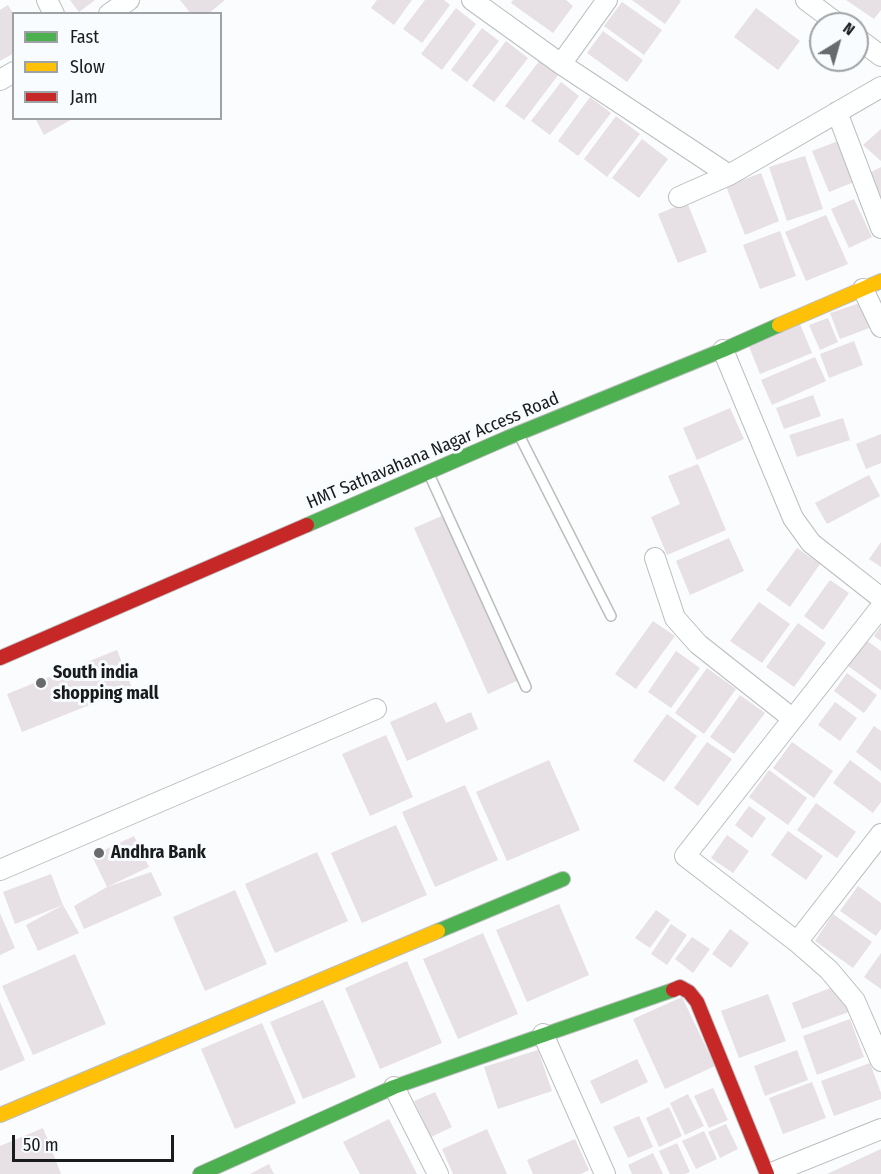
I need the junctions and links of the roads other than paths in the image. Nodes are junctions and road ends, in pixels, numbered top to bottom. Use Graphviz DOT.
graph roads {
  1 [pos="129,0"];
  2 [pos="472,0"];
  3 [pos="607,0"];
  4 [pos="806,0"];
  5 [pos="112,12"];
  6 [pos="822,12"];
  7 [pos="561,64"];
  8 [pos="881,87"];
  9 [pos="837,112"];
  10 [pos="729,175"];
  11 [pos="679,197"];
  12 [pos="881,228"];
  13 [pos="872,285"];
  14 [pos="881,327"];
  15 [pos="723,350"];
  16 [pos="518,433"];
  17 [pos="428,472"];
  18 [pos="655,558"];
  19 [pos="881,597"];
  20 [pos="881,608"];
  21 [pos="611,616"];
  22 [pos="0,658"];
  23 [pos="526,687"];
  24 [pos="376,709"];
  25 [pos="793,719"];
  26 [pos="878,843"];
  27 [pos="0,870"];
  28 [pos="564,879"];
  29 [pos="797,942"];
  30 [pos="543,1034"];
  31 [pos="881,1060"];
  32 [pos="394,1088"];
  33 [pos="0,1115"];
  34 [pos="881,1129"];
  35 [pos="200,1174"];
  36 [pos="438,1174"];
  37 [pos="605,1174"];
  38 [pos="768,1174"];
  1 -- 5 [label="street"];
  2 -- 7 [label="street"];
  3 -- 7 [label="street"];
  4 -- 6 [label="street"];
  7 -- 10 [label="street"];
  8 -- 9 [label="street"];
  9 -- 10 [label="street"];
  9 -- 12 [label="street"];
  10 -- 11 [label="street"];
  13 -- 14 [label="street"];
  13 -- 15 [label="street, HMT Sathavahana Nagar Access Road"];
  15 -- 16 [label="street, HMT Sathavahana Nagar Access Road"];
  15 -- 19 [label="street"];
  16 -- 17 [label="street, HMT Sathavahana Nagar Access Road"];
  16 -- 21 [label="lane"];
  17 -- 22 [label="street, HMT Sathavahana Nagar Access Road"];
  17 -- 23 [label="lane"];
  18 -- 25 [label="street"];
  20 -- 25 [label="street"];
  24 -- 27 [label="street"];
  25 -- 29 [label="street"];
  26 -- 29 [label="street"];
  28 -- 33 [label="street"];
  29 -- 31 [label="street"];
  30 -- 32 [label="street"];
  30 -- 37 [label="street"];
  30 -- 38 [label="street"];
  32 -- 35 [label="street"];
  32 -- 36 [label="street"];
  34 -- 38 [label="street"];
}
